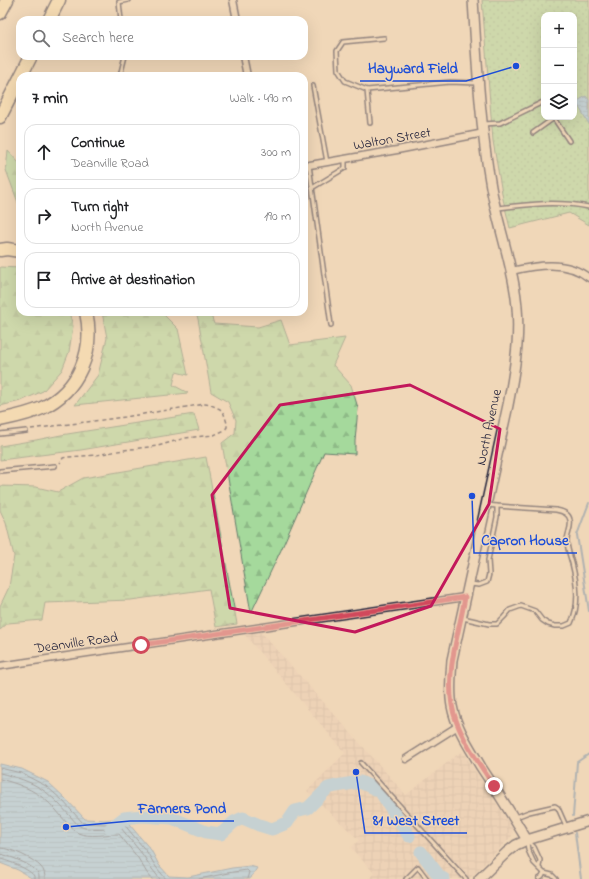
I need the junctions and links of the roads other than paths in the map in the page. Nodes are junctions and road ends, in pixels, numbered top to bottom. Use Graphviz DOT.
graph roads {
  1 [pos="7,0"];
  2 [pos="59,0"];
  3 [pos="128,0"];
  4 [pos="233,0"];
  5 [pos="473,0"];
  6 [pos="0,14"];
  7 [pos="51,16"];
  8 [pos="121,16"];
  9 [pos="236,16"];
  10 [pos="384,38"];
  11 [pos="29,60"];
  12 [pos="124,60"];
  13 [pos="244,60"];
  14 [pos="23,72"];
  15 [pos="121,72"];
  16 [pos="246,72"];
  17 [pos="479,84"];
  18 [pos="16,85"];
  19 [pos="313,86"];
  20 [pos="367,90"];
  21 [pos="541,103"];
  22 [pos="0,118"];
  23 [pos="550,120"];
  24 [pos="554,120"];
  25 [pos="370,123"];
  26 [pos="483,129"];
  27 [pos="532,132"];
  28 [pos="569,140"];
  29 [pos="345,159"];
  30 [pos="327,162"];
  31 [pos="308,166"];
  32 [pos="308,173"];
  33 [pos="312,188"];
  34 [pos="589,207"];
  35 [pos="496,208"];
  36 [pos="0,250"];
  37 [pos="16,250"];
  38 [pos="511,271"];
  39 [pos="589,278"];
  40 [pos="87,316"];
  41 [pos="331,325"];
  42 [pos="0,420"];
  43 [pos="26,431"];
  44 [pos="0,434"];
  45 [pos="55,466"];
  46 [pos="0,471"];
  47 [pos="486,504"];
  48 [pos="497,506"];
  49 [pos="468,584"];
  50 [pos="465,597"];
  51 [pos="461,618"];
  52 [pos="0,666"];
  53 [pos="458,726"];
  54 [pos="406,759"];
  55 [pos="361,763"];
  56 [pos="514,818"];
  57 [pos="589,821"];
  58 [pos="567,828"];
  59 [pos="526,840"];
  60 [pos="540,867"];
  61 [pos="544,873"];
  62 [pos="406,879"];
  63 [pos="427,879"];
  64 [pos="466,879"];
  65 [pos="479,879"];
  66 [pos="539,879"];
  67 [pos="556,879"];
  1 -- 6 [label="highway"];
  2 -- 7 [label="highway"];
  3 -- 8 [label="lane"];
  4 -- 9 [label="street"];
  5 -- 17 [label="main road, North Avenue"];
  10 -- 20 [label="lane"];
  11 -- 14 [label="highway"];
  12 -- 15 [label="lane"];
  13 -- 16 [label="street"];
  17 -- 20 [label="lane"];
  17 -- 26 [label="main road, North Avenue"];
  18 -- 22 [label="highway"];
  19 -- 30 [label="lane"];
  20 -- 25 [label="lane"];
  21 -- 26 [label="lane"];
  23 -- 27 [label="lane"];
  24 -- 28 [label="lane"];
  26 -- 29 [label="street, Walton Street"];
  26 -- 35 [label="main road, North Avenue"];
  29 -- 30 [label="street, Walton Street"];
  29 -- 33 [label="lane"];
  30 -- 31 [label="street, Walton Street"];
  32 -- 33 [label="lane"];
  33 -- 41 [label="lane"];
  34 -- 35 [label="lane"];
  35 -- 38 [label="main road, North Avenue"];
  36 -- 37 [label="highway"];
  38 -- 39 [label="street"];
  38 -- 47 [label="main road, North Avenue"];
  40 -- 42 [label="highway"];
  43 -- 44 [label="lane"];
  45 -- 46 [label="lane"];
  47 -- 48 [label="lane"];
  47 -- 49 [label="main road, North Avenue"];
  48 -- 49 [label="lane"];
  48 -- 51 [label="lane"];
  49 -- 50 [label="main road, North Avenue"];
  50 -- 51 [label="main road, North Avenue"];
  50 -- 52 [label="street, Deanville Road"];
  51 -- 53 [label="main road, North Avenue"];
  53 -- 54 [label="street"];
  53 -- 56 [label="main road, North Avenue"];
  55 -- 64 [label="lane"];
  56 -- 58 [label="lane"];
  56 -- 59 [label="main road, North Avenue"];
  57 -- 58 [label="main road"];
  58 -- 59 [label="main road"];
  59 -- 60 [label="lane"];
  59 -- 60 [label="lane"];
  59 -- 65 [label="main road"];
  60 -- 61 [label="lane"];
  61 -- 66 [label="lane"];
  61 -- 67 [label="lane"];
  62 -- 63 [label="lane"];
}
